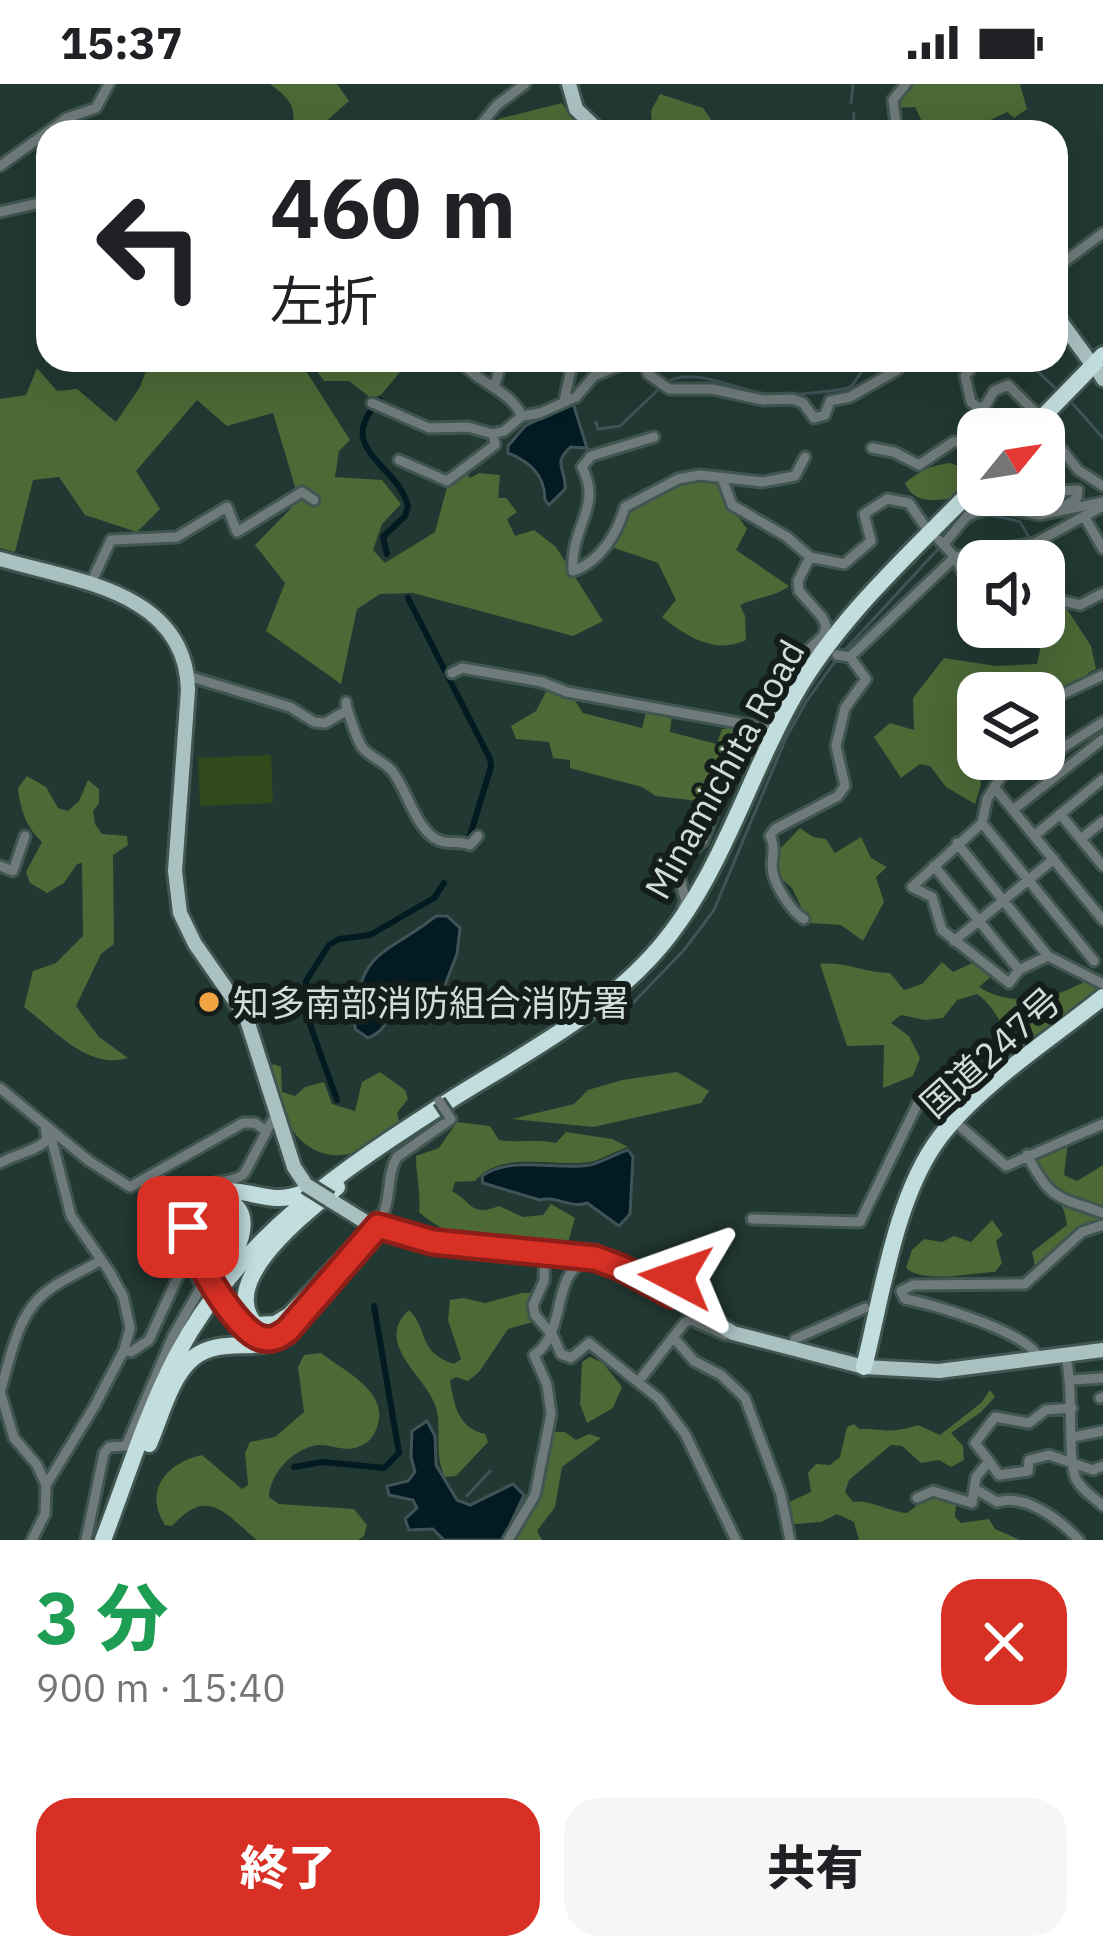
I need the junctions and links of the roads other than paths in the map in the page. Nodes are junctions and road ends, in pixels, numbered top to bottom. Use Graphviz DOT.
graph roads {
  1 [pos="109,84"];
  2 [pos="525,84"];
  3 [pos="569,84"];
  4 [pos="906,84"];
  5 [pos="65,120"];
  6 [pos="485,120"];
  7 [pos="584,120"];
  8 [pos="895,120"];
  9 [pos="36,141"];
  10 [pos="0,166"];
  11 [pos="36,204"];
  12 [pos="0,212"];
  13 [pos="1103,233"];
  14 [pos="1068,259"];
  15 [pos="1068,329"];
  16 [pos="1100,367"];
  17 [pos="470,372"];
  18 [pos="499,372"];
  19 [pos="570,372"];
  20 [pos="603,372"];
  21 [pos="647,372"];
  22 [pos="893,372"];
  23 [pos="968,372"];
  24 [pos="495,386"];
  25 [pos="564,401"];
  26 [pos="375,405"];
  27 [pos="979,408"];
  28 [pos="979,408"];
  29 [pos="1028,408"];
  30 [pos="1058,408"];
  31 [pos="522,416"];
  32 [pos="493,434"];
  33 [pos="654,437"];
  34 [pos="957,442"];
  35 [pos="872,448"];
  36 [pos="1065,455"];
  37 [pos="805,457"];
  38 [pos="399,460"];
  39 [pos="722,478"];
  40 [pos="1103,486"];
  41 [pos="1065,491"];
  42 [pos="314,500"];
  43 [pos="1103,504"];
  44 [pos="1065,506"];
  45 [pos="957,509"];
  46 [pos="1065,510"];
  47 [pos="957,511"];
  48 [pos="968,516"];
  49 [pos="1084,516"];
  50 [pos="927,529"];
  51 [pos="1103,549"];
  52 [pos="810,556"];
  53 [pos="955,557"];
  54 [pos="0,559"];
  55 [pos="957,561"];
  56 [pos="90,585"];
  57 [pos="1103,593"];
  58 [pos="1065,602"];
  59 [pos="452,673"];
  60 [pos="1103,675"];
  61 [pos="188,676"];
  62 [pos="1065,694"];
  63 [pos="1103,722"];
  64 [pos="766,728"];
  65 [pos="1103,739"];
  66 [pos="1065,746"];
  67 [pos="1103,779"];
  68 [pos="999,780"];
  69 [pos="994,787"];
  70 [pos="1013,810"];
  71 [pos="1060,814"];
  72 [pos="1103,820"];
  73 [pos="982,823"];
  74 [pos="1035,835"];
  75 [pos="25,836"];
  76 [pos="478,836"];
  77 [pos="1081,838"];
  78 [pos="957,843"];
  79 [pos="1054,859"];
  80 [pos="0,866"];
  81 [pos="934,866"];
  82 [pos="1103,866"];
  83 [pos="1028,880"];
  84 [pos="1004,901"];
  85 [pos="804,919"];
  86 [pos="1103,920"];
  87 [pos="979,921"];
  88 [pos="954,941"];
  89 [pos="646,952"];
  90 [pos="1048,956"];
  91 [pos="1098,958"];
  92 [pos="1019,970"];
  93 [pos="1081,973"];
  94 [pos="1103,984"];
  95 [pos="1103,997"];
  96 [pos="1103,1007"];
  97 [pos="0,1088"];
  98 [pos="440,1101"];
  99 [pos="281,1123"];
  100 [pos="958,1124"];
  101 [pos="1103,1124"];
  102 [pos="47,1127"];
  103 [pos="266,1131"];
  104 [pos="388,1142"];
  105 [pos="1027,1155"];
  106 [pos="0,1163"];
  107 [pos="344,1177"];
  108 [pos="1103,1213"];
  109 [pos="752,1219"];
  110 [pos="377,1223"];
  111 [pos="1103,1225"];
  112 [pos="545,1254"];
  113 [pos="595,1258"];
  114 [pos="676,1258"];
  115 [pos="186,1259"];
  116 [pos="101,1260"];
  117 [pos="210,1275"];
  118 [pos="672,1295"];
  119 [pos="865,1308"];
  120 [pos="293,1318"];
  121 [pos="733,1333"];
  122 [pos="188,1336"];
  123 [pos="553,1336"];
  124 [pos="673,1337"];
  125 [pos="1102,1339"];
  126 [pos="792,1349"];
  127 [pos="124,1350"];
  128 [pos="1103,1350"];
  129 [pos="1065,1354"];
  130 [pos="1038,1357"];
  131 [pos="869,1368"];
  132 [pos="1103,1378"];
  133 [pos="1072,1379"];
  134 [pos="638,1382"];
  135 [pos="0,1392"];
  136 [pos="1072,1408"];
  137 [pos="1103,1431"];
  138 [pos="1073,1437"];
  139 [pos="989,1461"];
  140 [pos="139,1462"];
  141 [pos="1073,1465"];
  142 [pos="1103,1466"];
  143 [pos="46,1485"];
  144 [pos="977,1490"];
  145 [pos="917,1498"];
  146 [pos="1103,1506"];
  147 [pos="32,1540"];
  148 [pos="86,1540"];
  149 [pos="107,1540"];
  150 [pos="508,1540"];
  151 [pos="736,1540"];
  152 [pos="790,1540"];
  153 [pos="1079,1540"];
  1 -- 5 [label="street"];
  2 -- 6 [label="street"];
  3 -- 7 [label="main road"];
  4 -- 8 [label="street"];
  9 -- 10 [label="street"];
  11 -- 12 [label="street"];
  13 -- 14 [label="street"];
  15 -- 16 [label="main road"];
  16 -- 30 [label="highway"];
  17 -- 24 [label="street"];
  18 -- 24 [label="street"];
  19 -- 25 [label="street"];
  20 -- 25 [label="street"];
  21 -- 22 [label="street"];
  23 -- 28 [label="street"];
  24 -- 31 [label="street"];
  25 -- 31 [label="street"];
  26 -- 32 [label="street"];
  27 -- 29 [label="street"];
  31 -- 32 [label="street"];
  32 -- 38 [label="street"];
  33 -- 39 [label="street"];
  34 -- 35 [label="street"];
  36 -- 40 [label="street"];
  37 -- 39 [label="street"];
  39 -- 52 [label="street"];
  41 -- 44 [label="street"];
  42 -- 56 [label="street"];
  43 -- 46 [label="street"];
  43 -- 49 [label="street"];
  45 -- 104 [label="highway, Minamichita Road"];
  47 -- 107 [label="highway, Minamichita Road"];
  48 -- 53 [label="street"];
  49 -- 51 [label="street"];
  49 -- 53 [label="street"];
  50 -- 52 [label="street"];
  52 -- 64 [label="street"];
  53 -- 55 [label="street"];
  53 -- 85 [label="street"];
  54 -- 56 [label="main road"];
  56 -- 61 [label="main road"];
  57 -- 58 [label="street"];
  59 -- 64 [label="street"];
  60 -- 62 [label="street"];
  61 -- 76 [label="street"];
  61 -- 99 [label="main road"];
  63 -- 66 [label="street"];
  64 -- 89 [label="street"];
  65 -- 70 [label="street"];
  67 -- 71 [label="street"];
  68 -- 69 [label="street"];
  69 -- 70 [label="street"];
  69 -- 73 [label="street"];
  70 -- 74 [label="street"];
  71 -- 74 [label="street"];
  71 -- 77 [label="street"];
  72 -- 77 [label="street"];
  73 -- 78 [label="street"];
  73 -- 83 [label="street"];
  74 -- 79 [label="street"];
  75 -- 80 [label="street"];
  77 -- 82 [label="street"];
  78 -- 81 [label="street"];
  78 -- 84 [label="street"];
  79 -- 83 [label="street"];
  79 -- 86 [label="street"];
  81 -- 87 [label="street"];
  81 -- 88 [label="street"];
  83 -- 84 [label="street"];
  83 -- 91 [label="street"];
  84 -- 87 [label="street"];
  84 -- 90 [label="street"];
  87 -- 88 [label="street"];
  87 -- 92 [label="street"];
  88 -- 92 [label="street"];
  90 -- 92 [label="street"];
  90 -- 93 [label="street"];
  91 -- 93 [label="street"];
  93 -- 94 [label="street"];
  95 -- 100 [label="highway, 国道247号"];
  96 -- 100 [label="highway, 国道247号"];
  97 -- 102 [label="street"];
  98 -- 110 [label="street, bridge"];
  99 -- 103 [label="street"];
  99 -- 110 [label="main road, bridge"];
  100 -- 105 [label="street"];
  100 -- 109 [label="street"];
  100 -- 131 [label="highway, 国道247号"];
  101 -- 105 [label="street"];
  102 -- 103 [label="street"];
  102 -- 106 [label="street"];
  102 -- 116 [label="street"];
  103 -- 115 [label="street"];
  104 -- 117 [label="highway"];
  104 -- 122 [label="highway, Minamichita Road"];
  105 -- 108 [label="street"];
  107 -- 120 [label="highway"];
  107 -- 140 [label="highway, Minamichita Road"];
  110 -- 112 [label="main road"];
  110 -- 120 [label="highway"];
  111 -- 130 [label="street"];
  112 -- 113 [label="main road"];
  112 -- 123 [label="street"];
  113 -- 118 [label="main road"];
  113 -- 123 [label="street"];
  114 -- 118 [label="street"];
  115 -- 127 [label="street"];
  115 -- 148 [label="street"];
  116 -- 127 [label="street"];
  116 -- 135 [label="street"];
  117 -- 120 [label="highway, bridge"];
  117 -- 122 [label="highway"];
  118 -- 121 [label="main road"];
  119 -- 126 [label="street"];
  120 -- 140 [label="highway"];
  121 -- 124 [label="street"];
  121 -- 126 [label="main road"];
  122 -- 149 [label="highway, Minamichita Road"];
  123 -- 134 [label="street"];
  123 -- 150 [label="street"];
  124 -- 134 [label="street"];
  124 -- 152 [label="street"];
  125 -- 128 [label="street"];
  126 -- 131 [label="main road"];
  127 -- 143 [label="street"];
  128 -- 129 [label="main road"];
  129 -- 130 [label="main road"];
  129 -- 133 [label="street"];
  130 -- 131 [label="main road"];
  132 -- 133 [label="street"];
  133 -- 136 [label="street"];
  134 -- 151 [label="street"];
  135 -- 143 [label="street"];
  136 -- 138 [label="street"];
  136 -- 139 [label="street"];
  137 -- 138 [label="street"];
  138 -- 141 [label="street"];
  139 -- 141 [label="street"];
  139 -- 144 [label="street"];
  140 -- 149 [label="highway, Minamichita Road"];
  141 -- 142 [label="street"];
  141 -- 146 [label="street"];
  143 -- 147 [label="street"];
  144 -- 145 [label="street"];
  144 -- 153 [label="street"];
}
